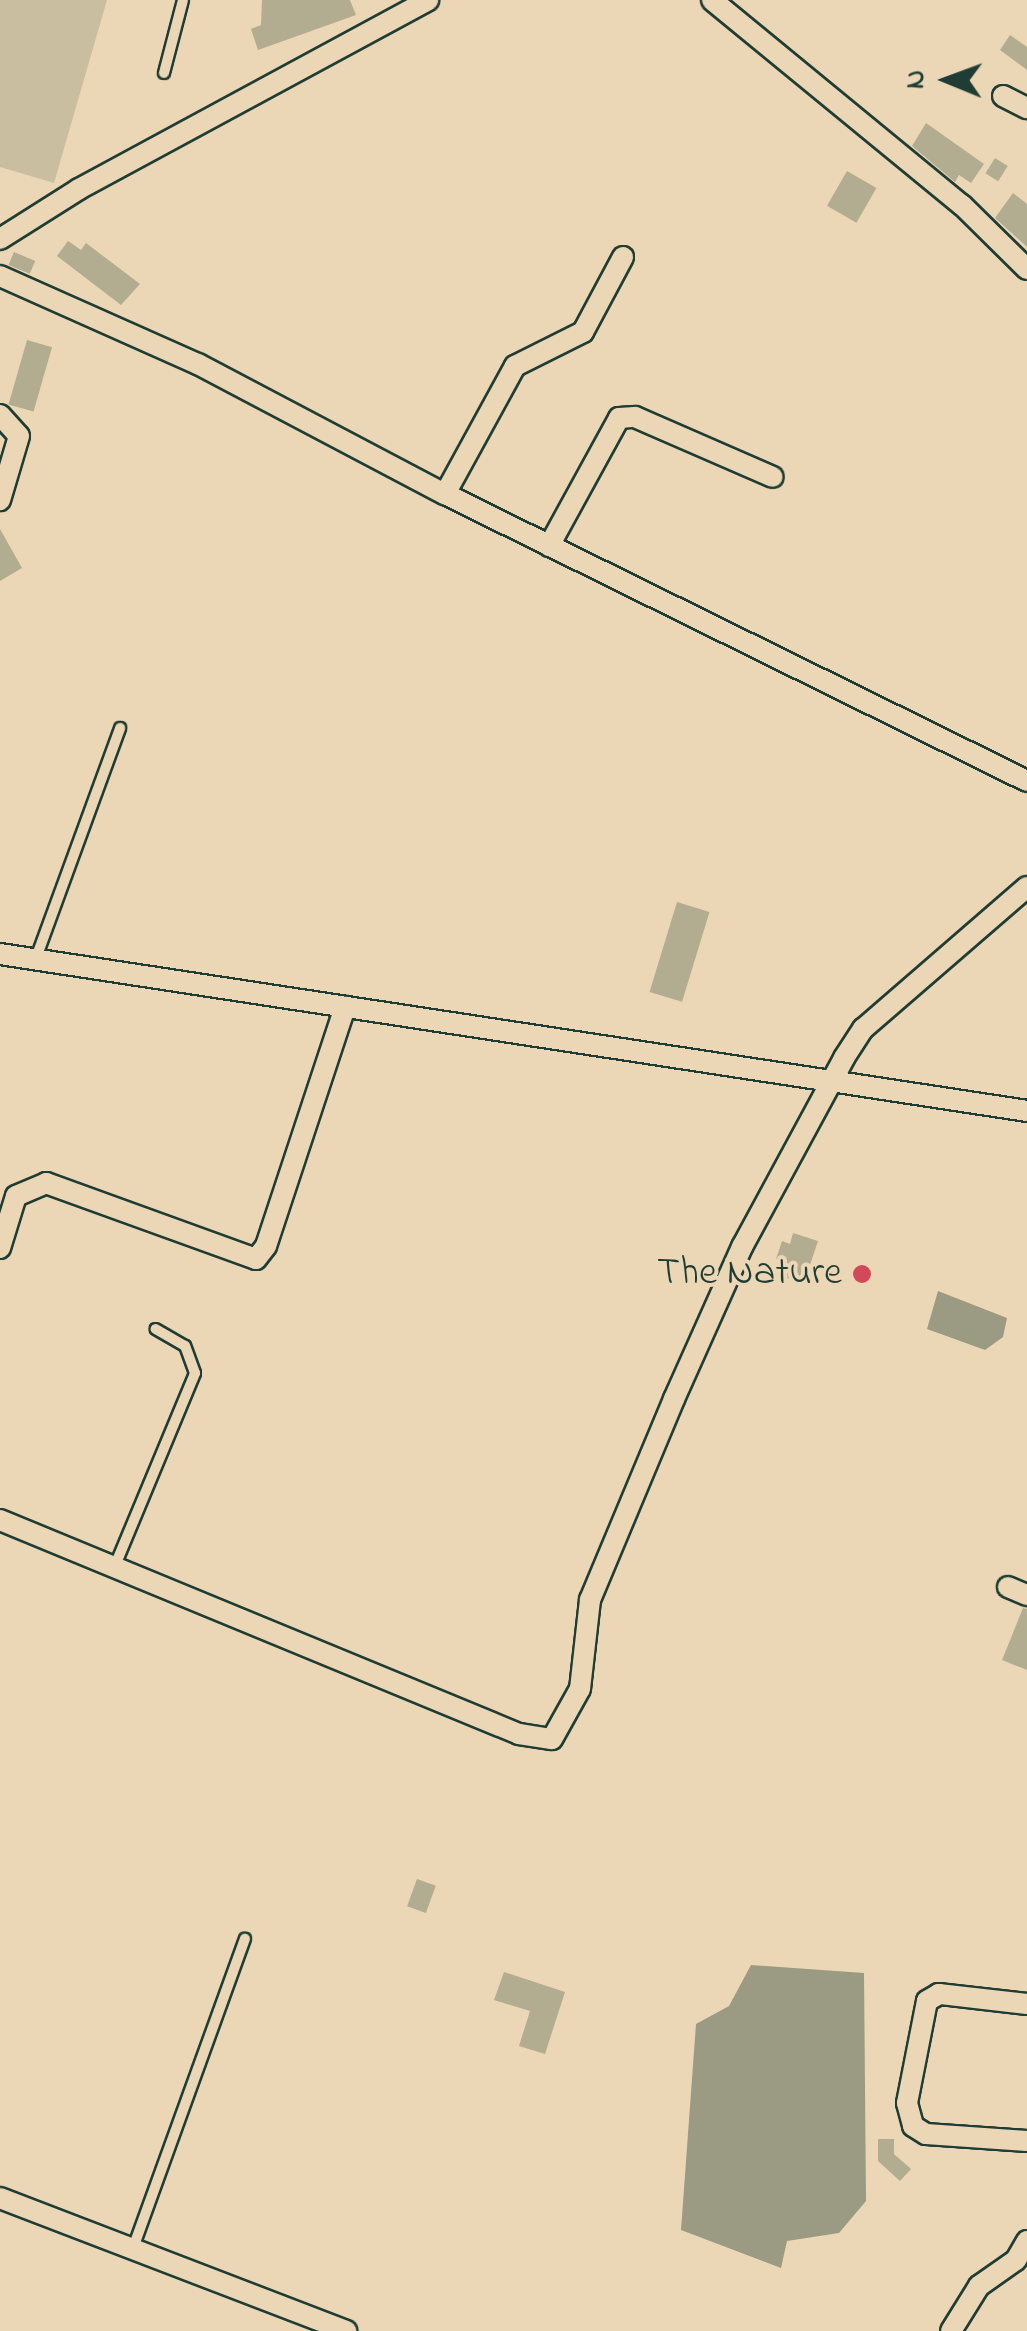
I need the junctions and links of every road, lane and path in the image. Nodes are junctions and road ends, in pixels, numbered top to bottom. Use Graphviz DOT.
graph roads {
  1 [pos="182,0"];
  2 [pos="428,0"];
  3 [pos="712,0"];
  4 [pos="164,73"];
  5 [pos="1003,96"];
  6 [pos="1027,108"];
  7 [pos="0,239"];
  8 [pos="623,257"];
  9 [pos="1027,269"];
  10 [pos="0,276"];
  11 [pos="0,415"];
  12 [pos="774,476"];
  13 [pos="445,494"];
  14 [pos="0,500"];
  15 [pos="548,546"];
  16 [pos="120,728"];
  17 [pos="1027,782"];
  18 [pos="1027,888"];
  19 [pos="0,954"];
  20 [pos="35,959"];
  21 [pos="346,1007"];
  22 [pos="831,1082"];
  23 [pos="1027,1110"];
  24 [pos="0,1248"];
  25 [pos="155,1329"];
  26 [pos="0,1520"];
  27 [pos="113,1569"];
  28 [pos="245,1939"];
  29 [pos="1027,2004"];
  30 [pos="1027,2140"];
  31 [pos="0,2198"];
  32 [pos="1027,2242"];
  33 [pos="133,2248"];
  34 [pos="346,2331"];
  35 [pos="951,2331"];
  1 -- 4 [label="lane"];
  2 -- 7 [label="street"];
  3 -- 9 [label="street"];
  5 -- 6 [label="street"];
  8 -- 13 [label="street"];
  10 -- 13 [label="street"];
  11 -- 14 [label="street"];
  12 -- 15 [label="street"];
  13 -- 15 [label="street"];
  15 -- 17 [label="street"];
  16 -- 20 [label="lane"];
  18 -- 22 [label="street"];
  19 -- 20 [label="street"];
  20 -- 21 [label="street"];
  21 -- 22 [label="street"];
  21 -- 24 [label="street"];
  22 -- 23 [label="street"];
  22 -- 27 [label="street"];
  25 -- 27 [label="lane"];
  26 -- 27 [label="street"];
  28 -- 33 [label="lane"];
  29 -- 30 [label="street"];
  31 -- 33 [label="street"];
  32 -- 35 [label="street"];
  33 -- 34 [label="street"];
}
